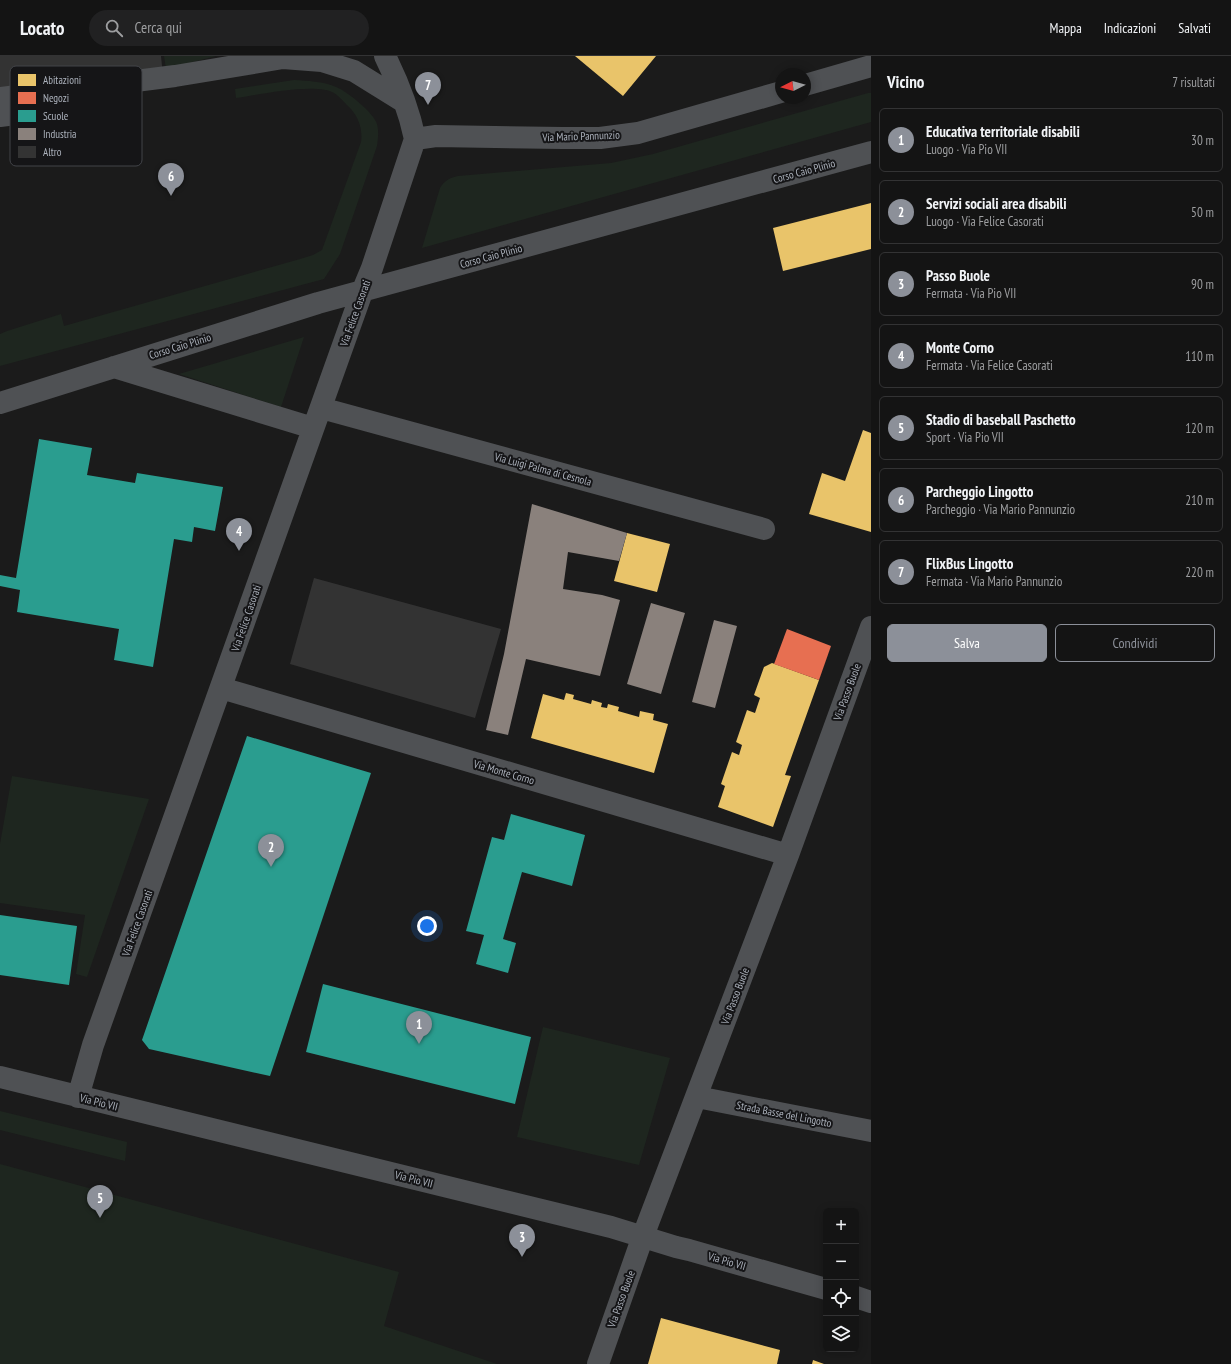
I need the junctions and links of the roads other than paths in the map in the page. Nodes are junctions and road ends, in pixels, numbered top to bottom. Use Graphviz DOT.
graph roads {
  1 [pos="385,56"];
  2 [pos="871,66"];
  3 [pos="175,76"];
  4 [pos="142,80"];
  5 [pos="811,83"];
  6 [pos="142,86"];
  7 [pos="775,94"];
  8 [pos="10,97"];
  9 [pos="0,98"];
  10 [pos="404,102"];
  11 [pos="10,115"];
  12 [pos="0,116"];
  13 [pos="415,139"];
  14 [pos="871,152"];
  15 [pos="362,292"];
  16 [pos="114,367"];
  17 [pos="0,403"];
  18 [pos="317,418"];
  19 [pos="764,529"];
  20 [pos="871,627"];
  21 [pos="221,688"];
  22 [pos="788,855"];
  23 [pos="0,1077"];
  24 [pos="78,1097"];
  25 [pos="697,1097"];
  26 [pos="871,1131"];
  27 [pos="643,1236"];
  28 [pos="823,1288"];
  29 [pos="859,1298"];
  30 [pos="871,1302"];
  31 [pos="598,1364"];
  1 -- 10 [label="street"];
  2 -- 5 [label="street"];
  3 -- 4 [label="street"];
  3 -- 6 [label="street"];
  3 -- 10 [label="street"];
  7 -- 13 [label="street, Via Mario Pannunzio"];
  8 -- 9 [label="street"];
  10 -- 13 [label="street"];
  11 -- 12 [label="street"];
  13 -- 15 [label="street, Via Felice Casorati"];
  14 -- 15 [label="street, Corso Caio Plinio"];
  15 -- 16 [label="street, Corso Caio Plinio"];
  15 -- 18 [label="street, Via Felice Casorati"];
  16 -- 17 [label="street, Corso Caio Plinio"];
  16 -- 18 [label="street, Corso Caio Plinio"];
  18 -- 19 [label="street, Via Luigi Palma di Cesnola"];
  18 -- 21 [label="street, Via Felice Casorati"];
  20 -- 22 [label="street, Via Passo Buole"];
  21 -- 22 [label="street, Via Monte Corno"];
  21 -- 24 [label="street, Via Felice Casorati"];
  22 -- 25 [label="street, Via Passo Buole"];
  23 -- 24 [label="street, Via Pio VII"];
  24 -- 27 [label="street, Via Pio VII"];
  25 -- 26 [label="street, Strada Basse del Lingotto"];
  25 -- 27 [label="street, Via Passo Buole"];
  27 -- 28 [label="street, Via Pio VII"];
  27 -- 31 [label="street, Via Passo Buole"];
  29 -- 30 [label="street"];
}
